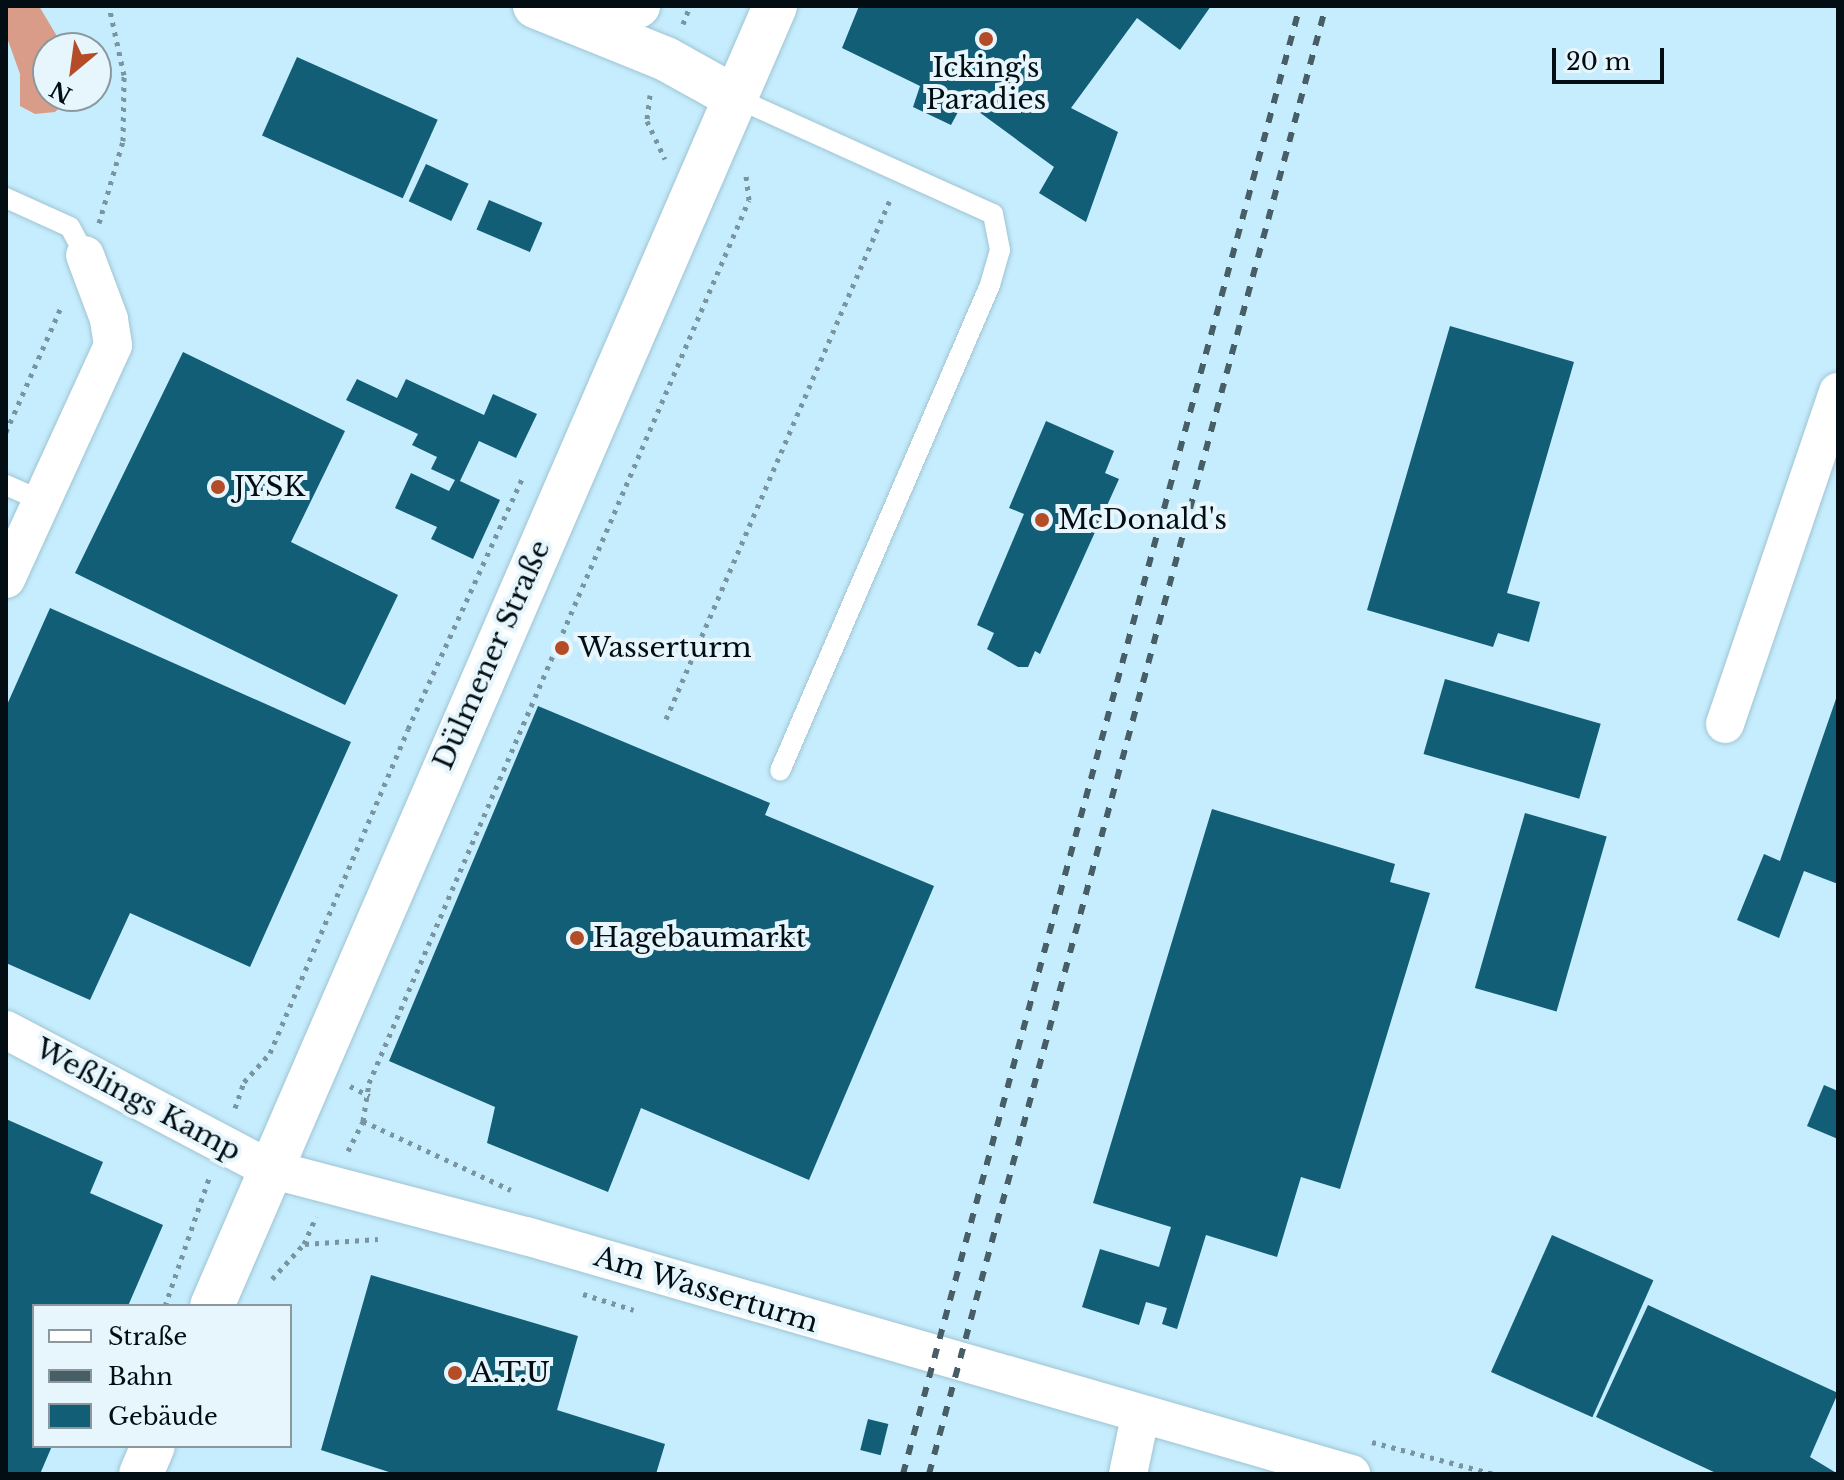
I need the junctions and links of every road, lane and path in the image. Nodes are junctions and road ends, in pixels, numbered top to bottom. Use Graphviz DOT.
graph roads {
  1 [pos="638,6"];
  2 [pos="690,6"];
  3 [pos="775,6"];
  4 [pos="540,8"];
  5 [pos="666,59"];
  6 [pos="736,98"];
  7 [pos="661,171"];
  8 [pos="745,171"];
  9 [pos="902,173"];
  10 [pos="6,198"];
  11 [pos="85,255"];
  12 [pos="1838,392"];
  13 [pos="13,416"];
  14 [pos="6,432"];
  15 [pos="529,465"];
  16 [pos="6,485"];
  17 [pos="42,501"];
  18 [pos="6,579"];
  19 [pos="666,719"];
  20 [pos="1725,724"];
  21 [pos="780,771"];
  22 [pos="6,1030"];
  23 [pos="363,1121"];
  24 [pos="220,1147"];
  25 [pos="270,1169"];
  26 [pos="304,1244"];
  27 [pos="269,1285"];
  28 [pos="166,1304"];
  29 [pos="213,1304"];
  30 [pos="1140,1417"];
  31 [pos="152,1448"];
  32 [pos="141,1474"];
  33 [pos="1128,1474"];
  34 [pos="1351,1474"];
  1 -- 4 [label="street"];
  2 -- 5 [label="path"];
  3 -- 6 [label="street, Dülmener Straße"];
  4 -- 5 [label="street"];
  5 -- 6 [label="street"];
  5 -- 7 [label="path"];
  6 -- 9 [label="lane"];
  6 -- 25 [label="street, Dülmener Straße"];
  8 -- 23 [label="path"];
  9 -- 19 [label="path"];
  9 -- 21 [label="lane"];
  10 -- 11 [label="lane"];
  11 -- 17 [label="street"];
  12 -- 20 [label="street"];
  13 -- 14 [label="path"];
  15 -- 24 [label="path"];
  16 -- 17 [label="lane"];
  17 -- 18 [label="street"];
  22 -- 24 [label="street, Weßlings Kamp"];
  24 -- 25 [label="street, Weßlings Kamp"];
  24 -- 28 [label="path"];
  25 -- 29 [label="street, Dülmener Straße"];
  25 -- 30 [label="street, Am Wasserturm"];
  26 -- 27 [label="path"];
  30 -- 33 [label="street"];
  30 -- 34 [label="street, Am Wasserturm"];
  31 -- 32 [label="street"];
}
